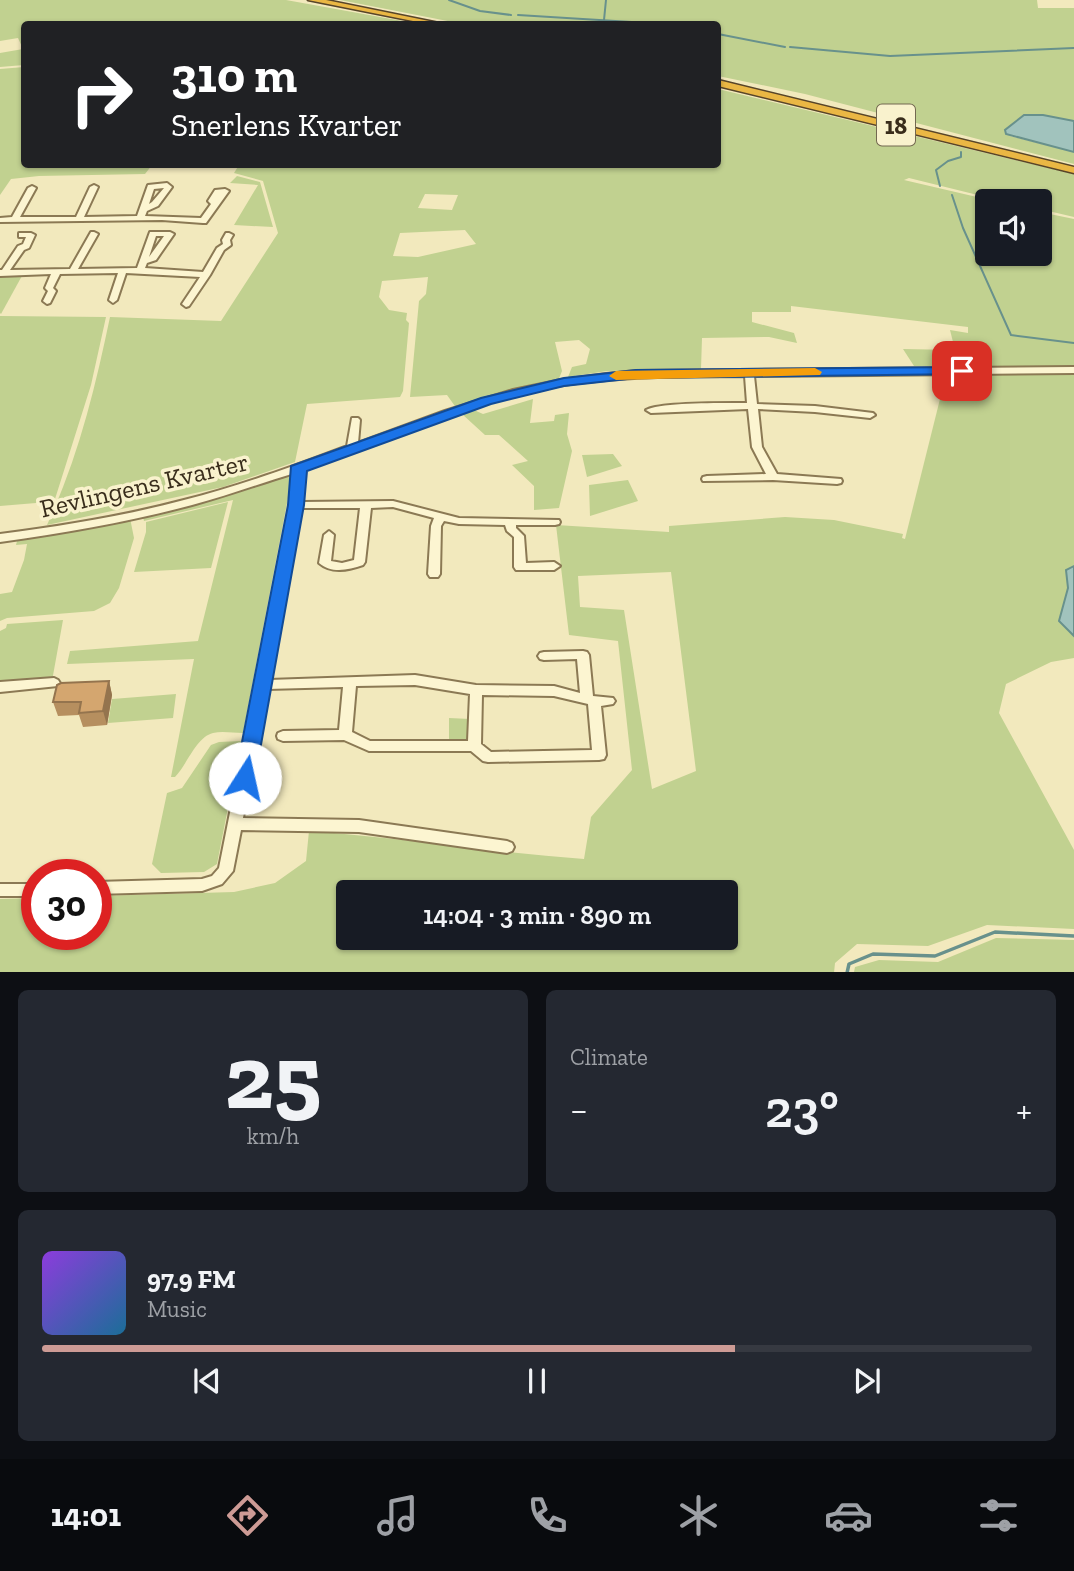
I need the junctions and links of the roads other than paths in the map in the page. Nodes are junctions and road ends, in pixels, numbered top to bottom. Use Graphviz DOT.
graph roads {
  1 [pos="312,0"];
  2 [pos="424,21"];
  3 [pos="721,84"];
  4 [pos="1074,170"];
  5 [pos="94,187"];
  6 [pos="32,188"];
  7 [pos="215,203"];
  8 [pos="145,209"];
  9 [pos="140,219"];
  10 [pos="0,220"];
  11 [pos="78,220"];
  12 [pos="14,221"];
  13 [pos="94,234"];
  14 [pos="22,235"];
  15 [pos="229,235"];
  16 [pos="144,261"];
  17 [pos="123,270"];
  18 [pos="140,270"];
  19 [pos="57,271"];
  20 [pos="73,271"];
  21 [pos="3,273"];
  22 [pos="206,275"];
  23 [pos="47,300"];
  24 [pos="124,300"];
  25 [pos="186,304"];
  26 [pos="1074,370"];
  27 [pos="749,373"];
  28 [pos="753,407"];
  29 [pos="651,410"];
  30 [pos="870,415"];
  31 [pos="355,420"];
  32 [pos="352,449"];
  33 [pos="297,469"];
  34 [pos="773,477"];
  35 [pos="706,479"];
  36 [pos="837,481"];
  37 [pos="366,504"];
  38 [pos="296,505"];
  39 [pos="440,517"];
  40 [pos="510,522"];
  41 [pos="555,522"];
  42 [pos="329,535"];
  43 [pos="0,538"];
  44 [pos="554,566"];
  45 [pos="434,574"];
  46 [pos="544,656"];
  47 [pos="351,682"];
  48 [pos="54,683"];
  49 [pos="262,685"];
  50 [pos="0,687"];
  51 [pos="476,690"];
  52 [pos="591,700"];
  53 [pos="609,701"];
  54 [pos="345,735"];
  55 [pos="283,736"];
  56 [pos="474,746"];
  57 [pos="237,824"];
  58 [pos="507,846"];
  59 [pos="112,888"];
  60 [pos="0,890"];
  61 [pos="21,890"];
  1 -- 2 [label="highway"];
  3 -- 4 [label="highway, 18"];
  5 -- 11 [label="street"];
  6 -- 12 [label="street"];
  7 -- 9 [label="street"];
  8 -- 9 [label="street"];
  9 -- 11 [label="street"];
  10 -- 12 [label="street"];
  11 -- 12 [label="street"];
  13 -- 20 [label="street"];
  14 -- 21 [label="street"];
  15 -- 22 [label="street"];
  16 -- 18 [label="street"];
  17 -- 18 [label="street"];
  17 -- 20 [label="street"];
  17 -- 24 [label="street"];
  18 -- 22 [label="street"];
  19 -- 20 [label="street"];
  19 -- 21 [label="street"];
  19 -- 23 [label="street"];
  22 -- 25 [label="street"];
  26 -- 27 [label="street, Revlingens Kvarter"];
  27 -- 28 [label="street"];
  27 -- 32 [label="street, Revlingens Kvarter"];
  28 -- 29 [label="street"];
  28 -- 30 [label="street"];
  28 -- 34 [label="street"];
  31 -- 32 [label="street"];
  32 -- 33 [label="street, Revlingens Kvarter"];
  33 -- 38 [label="street"];
  33 -- 43 [label="street, Revlingens Kvarter"];
  34 -- 35 [label="street"];
  34 -- 36 [label="street"];
  37 -- 38 [label="street"];
  37 -- 39 [label="street"];
  37 -- 42 [label="street"];
  38 -- 49 [label="street"];
  39 -- 40 [label="street"];
  39 -- 45 [label="street"];
  40 -- 41 [label="street"];
  40 -- 44 [label="street"];
  46 -- 52 [label="street"];
  47 -- 49 [label="street"];
  47 -- 51 [label="street"];
  47 -- 54 [label="street"];
  48 -- 50 [label="street"];
  49 -- 57 [label="street"];
  51 -- 52 [label="street"];
  51 -- 56 [label="street"];
  52 -- 53 [label="street"];
  52 -- 56 [label="street"];
  54 -- 55 [label="street"];
  54 -- 56 [label="street"];
  57 -- 58 [label="street"];
  57 -- 59 [label="street"];
  60 -- 61 [label="street"];
}
